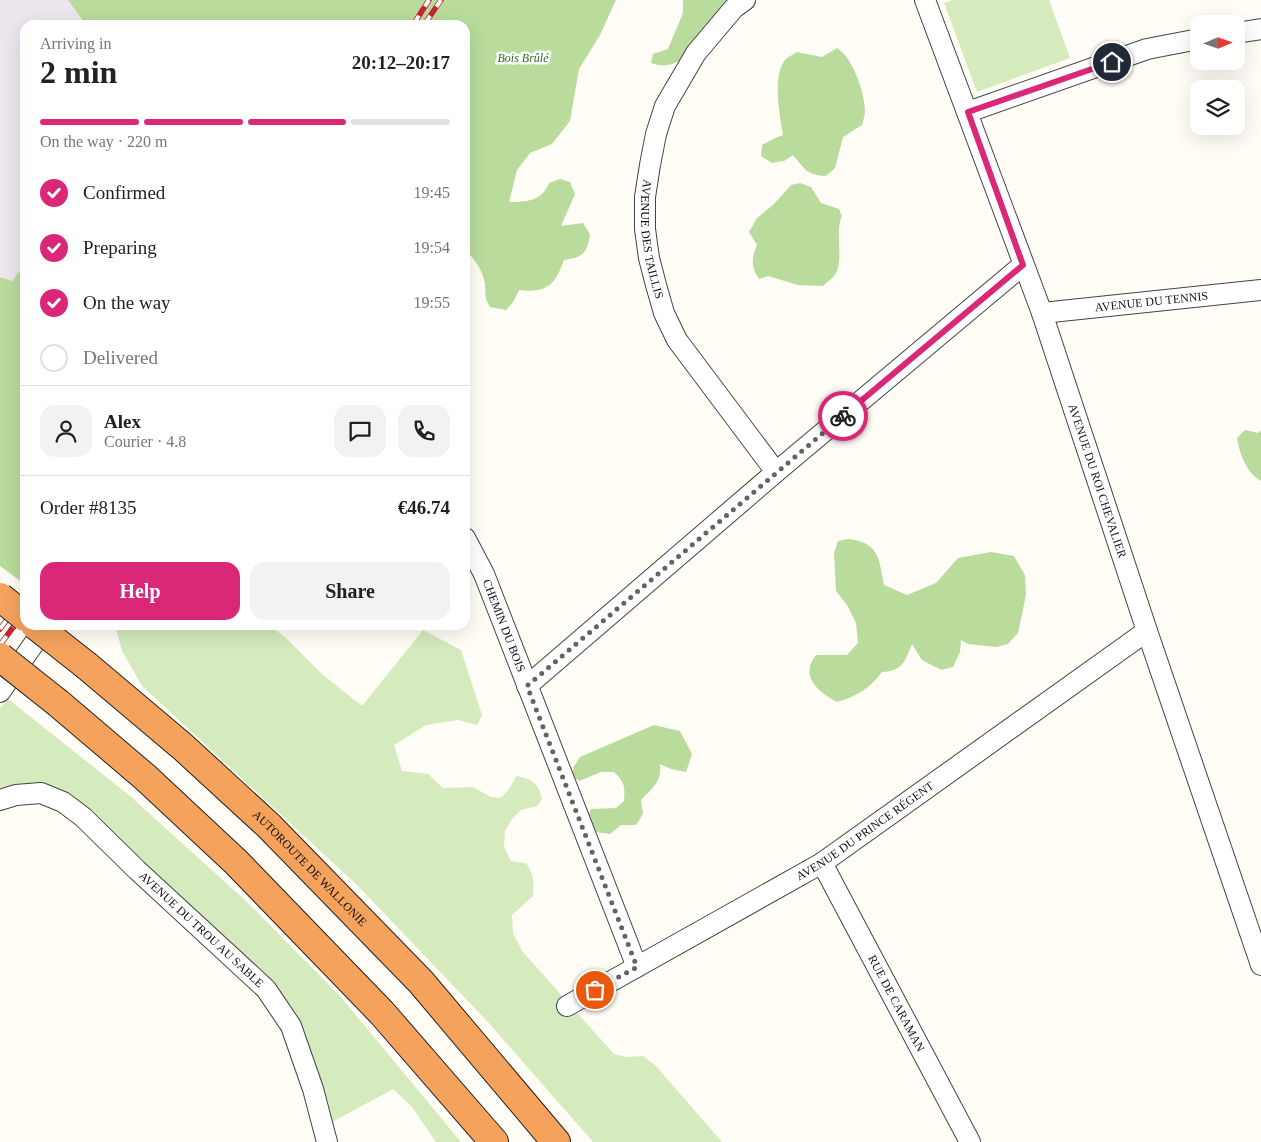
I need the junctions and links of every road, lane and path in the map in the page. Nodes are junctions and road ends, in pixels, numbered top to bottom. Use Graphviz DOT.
graph roads {
  1 [pos="745,0"];
  2 [pos="926,0"];
  3 [pos="1261,28"];
  4 [pos="1245,31"];
  5 [pos="1190,41"];
  6 [pos="968,112"];
  7 [pos="1023,265"];
  8 [pos="1261,290"];
  9 [pos="1042,313"];
  10 [pos="776,472"];
  11 [pos="470,547"];
  12 [pos="0,597"];
  13 [pos="20,613"];
  14 [pos="41,630"];
  15 [pos="43,630"];
  16 [pos="1147,631"];
  17 [pos="0,657"];
  18 [pos="527,686"];
  19 [pos="0,692"];
  20 [pos="0,800"];
  21 [pos="822,864"];
  22 [pos="1261,964"];
  23 [pos="637,967"];
  24 [pos="567,1006"];
  25 [pos="327,1142"];
  26 [pos="494,1142"];
  27 [pos="556,1142"];
  28 [pos="970,1142"];
  1 -- 10 [label="street, AVENUE DES TAILLIS"];
  2 -- 6 [label="street, AVENUE DU ROI CHEVALIER"];
  3 -- 4 [label="street"];
  5 -- 6 [label="street"];
  6 -- 7 [label="street, AVENUE DU ROI CHEVALIER"];
  7 -- 9 [label="street, AVENUE DU ROI CHEVALIER"];
  7 -- 10 [label="street"];
  8 -- 9 [label="street, AVENUE DU TENNIS"];
  9 -- 16 [label="street, AVENUE DU ROI CHEVALIER"];
  10 -- 18 [label="street"];
  11 -- 18 [label="street, CHEMIN DU BOIS"];
  12 -- 13 [label="highway, bridge"];
  14 -- 27 [label="highway, AUTOROUTE DE WALLONIE, bridge"];
  15 -- 19 [label="street"];
  16 -- 21 [label="street, AVENUE DU PRINCE RÉGENT"];
  16 -- 22 [label="street, AVENUE DU ROI CHEVALIER"];
  17 -- 26 [label="highway, bridge"];
  18 -- 23 [label="street, CHEMIN DU BOIS"];
  20 -- 25 [label="street, AVENUE DU TROU AU SABLE"];
  21 -- 23 [label="street, AVENUE DU PRINCE RÉGENT"];
  21 -- 28 [label="street, RUE DE CARAMAN"];
  23 -- 24 [label="street, AVENUE DU PRINCE RÉGENT"];
}
